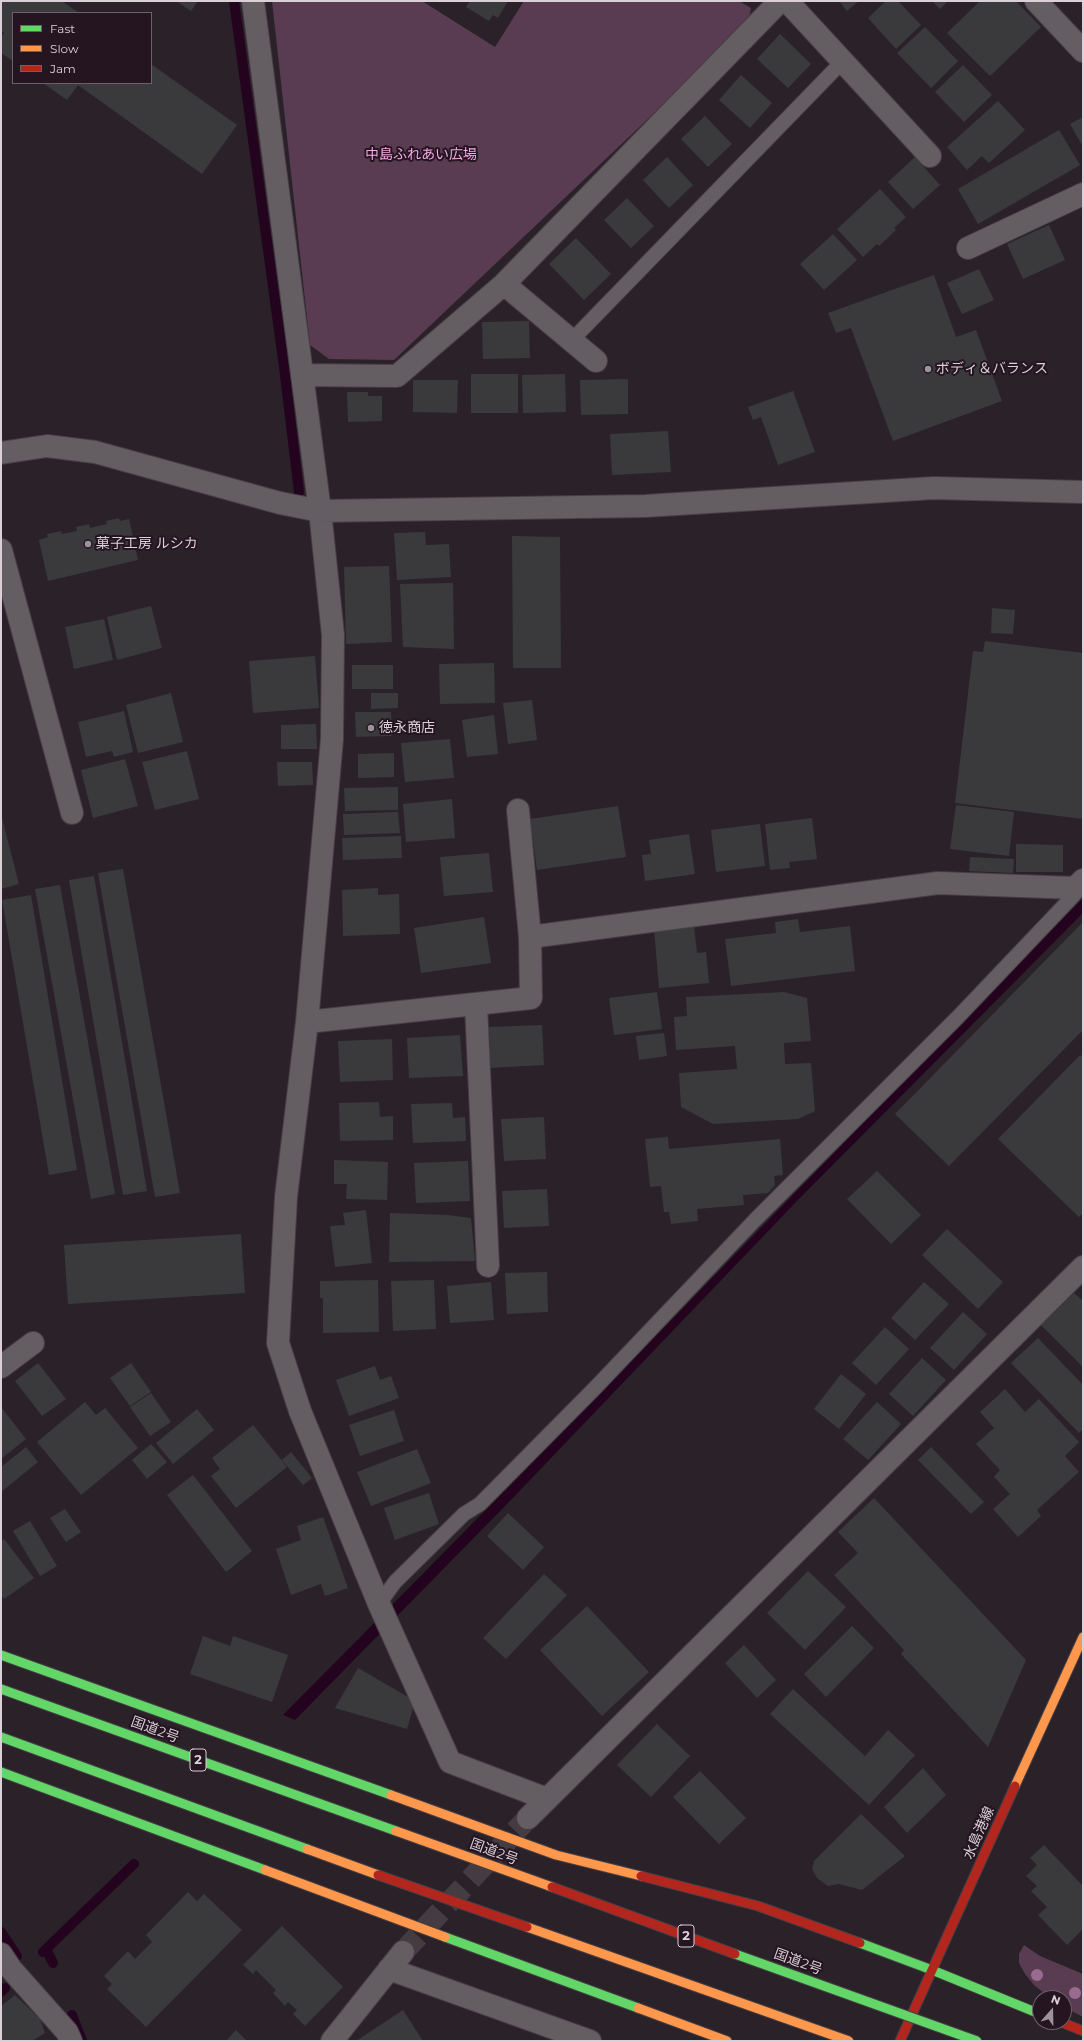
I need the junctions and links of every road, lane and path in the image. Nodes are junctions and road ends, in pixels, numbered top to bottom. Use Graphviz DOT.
graph roads {
  1 [pos="253,1"];
  2 [pos="780,1"];
  3 [pos="787,1"];
  4 [pos="1036,1"];
  5 [pos="1083,51"];
  6 [pos="843,61"];
  7 [pos="930,156"];
  8 [pos="1083,194"];
  9 [pos="968,248"];
  10 [pos="504,284"];
  11 [pos="571,341"];
  12 [pos="596,361"];
  13 [pos="302,375"];
  14 [pos="1,453"];
  15 [pos="1083,492"];
  16 [pos="320,511"];
  17 [pos="1,550"];
  18 [pos="518,810"];
  19 [pos="72,813"];
  20 [pos="1079,884"];
  21 [pos="530,937"];
  22 [pos="476,1005"];
  23 [pos="307,1022"];
  24 [pos="488,1266"];
  25 [pos="1083,1267"];
  26 [pos="33,1343"];
  27 [pos="1,1367"];
  28 [pos="384,1615"];
  29 [pos="1083,1637"];
  30 [pos="1,1655"];
  31 [pos="1,1689"];
  32 [pos="1,1737"];
  33 [pos="1,1772"];
  34 [pos="547,1799"];
  35 [pos="528,1818"];
  36 [pos="403,1952"];
  37 [pos="1,1954"];
  38 [pos="389,1968"];
  39 [pos="932,1970"];
  40 [pos="1032,2011"];
  41 [pos="1072,2026"];
  42 [pos="1083,2031"];
  43 [pos="71,2041"];
  44 [pos="332,2041"];
  45 [pos="590,2041"];
  46 [pos="728,2041"];
  47 [pos="849,2041"];
  48 [pos="900,2041"];
  49 [pos="977,2041"];
  1 -- 13 [label="street"];
  2 -- 10 [label="street"];
  3 -- 6 [label="street"];
  4 -- 5 [label="street"];
  6 -- 7 [label="street"];
  6 -- 11 [label="lane"];
  8 -- 9 [label="street"];
  10 -- 11 [label="street"];
  10 -- 13 [label="street"];
  11 -- 12 [label="street"];
  13 -- 16 [label="street"];
  14 -- 16 [label="street"];
  15 -- 16 [label="street"];
  16 -- 23 [label="street"];
  17 -- 19 [label="street"];
  18 -- 21 [label="street"];
  20 -- 21 [label="street"];
  20 -- 28 [label="lane"];
  21 -- 22 [label="street"];
  22 -- 23 [label="street"];
  22 -- 24 [label="street"];
  23 -- 28 [label="street"];
  25 -- 34 [label="street"];
  26 -- 27 [label="street"];
  28 -- 34 [label="street"];
  29 -- 39 [label="main road, 水島港線"];
  30 -- 39 [label="main road"];
  31 -- 49 [label="main road, 国道2号 / 2, bridge"];
  32 -- 47 [label="main road, bridge"];
  33 -- 46 [label="main road"];
  34 -- 35 [label="street"];
  36 -- 38 [label="street"];
  37 -- 43 [label="street"];
  38 -- 44 [label="street"];
  38 -- 45 [label="street"];
  39 -- 40 [label="main road"];
  39 -- 48 [label="main road, 水島港線"];
  41 -- 42 [label="main road"];
}
